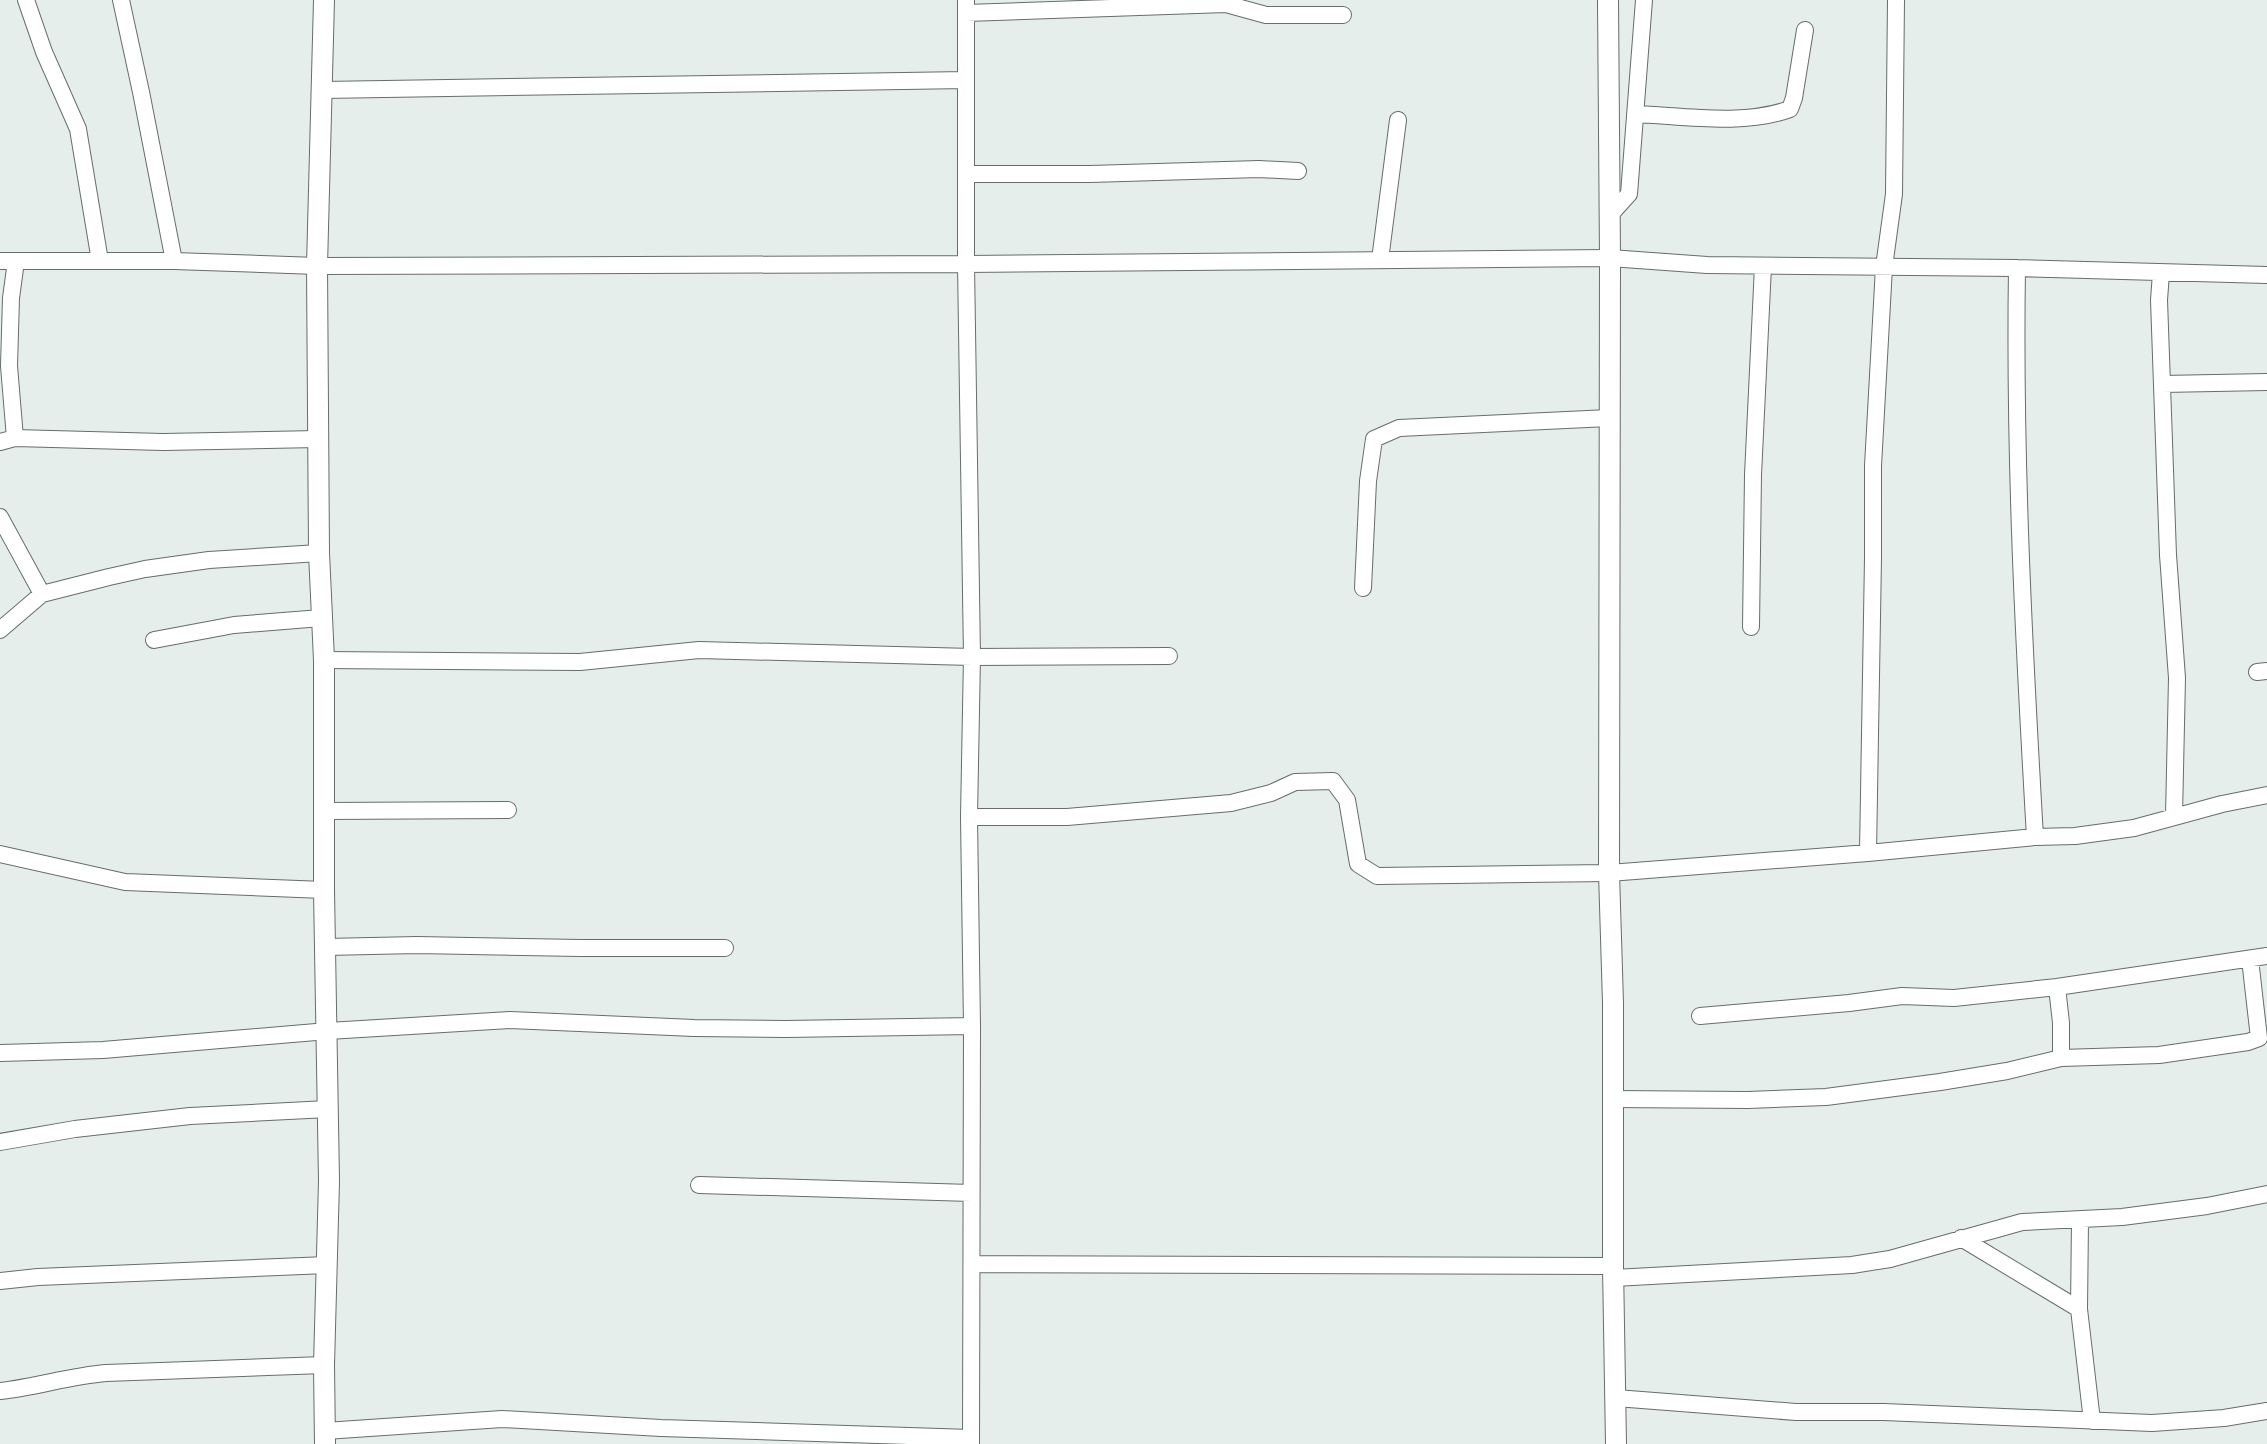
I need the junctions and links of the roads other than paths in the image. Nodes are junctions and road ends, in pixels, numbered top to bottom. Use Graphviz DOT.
graph roads {
  1 [pos="26,0"];
  2 [pos="124,0"];
  3 [pos="324,0"];
  4 [pos="1608,0"];
  5 [pos="1644,0"];
  6 [pos="1896,0"];
  7 [pos="966,7"];
  8 [pos="1343,15"];
  9 [pos="1805,30"];
  10 [pos="966,80"];
  11 [pos="322,90"];
  12 [pos="1636,114"];
  13 [pos="1398,120"];
  14 [pos="1298,171"];
  15 [pos="966,174"];
  16 [pos="1610,215"];
  17 [pos="1610,258"];
  18 [pos="1380,260"];
  19 [pos="8,261"];
  20 [pos="100,261"];
  21 [pos="174,261"];
  22 [pos="966,264"];
  23 [pos="317,266"];
  24 [pos="1763,266"];
  25 [pos="1884,267"];
  26 [pos="2017,268"];
  27 [pos="2161,272"];
  28 [pos="2267,275"];
  29 [pos="2267,382"];
  30 [pos="2162,384"];
  31 [pos="1609,418"];
  32 [pos="318,439"];
  33 [pos="7,440"];
  34 [pos="0,516"];
  35 [pos="319,552"];
  36 [pos="1362,588"];
  37 [pos="42,594"];
  38 [pos="321,618"];
  39 [pos="1751,627"];
  40 [pos="0,630"];
  41 [pos="154,640"];
  42 [pos="1169,656"];
  43 [pos="972,657"];
  44 [pos="324,660"];
  45 [pos="2267,795"];
  46 [pos="508,810"];
  47 [pos="324,811"];
  48 [pos="2174,816"];
  49 [pos="969,817"];
  50 [pos="2035,837"];
  51 [pos="0,854"];
  52 [pos="1868,854"];
  53 [pos="1609,874"];
  54 [pos="324,890"];
  55 [pos="325,947"];
  56 [pos="724,948"];
  57 [pos="2267,956"];
  58 [pos="2250,959"];
  59 [pos="2057,987"];
  60 [pos="1700,1016"];
  61 [pos="972,1026"];
  62 [pos="328,1031"];
  63 [pos="0,1053"];
  64 [pos="2061,1058"];
  65 [pos="1612,1099"];
  66 [pos="328,1109"];
  67 [pos="0,1142"];
  68 [pos="699,1185"];
  69 [pos="971,1193"];
  70 [pos="2267,1194"];
  71 [pos="2080,1221"];
  72 [pos="1961,1238"];
  73 [pos="972,1264"];
  74 [pos="327,1265"];
  75 [pos="1613,1272"];
  76 [pos="0,1281"];
  77 [pos="2079,1308"];
  78 [pos="324,1365"];
  79 [pos="0,1391"];
  80 [pos="1616,1398"];
  81 [pos="2267,1411"];
  82 [pos="2092,1421"];
  83 [pos="325,1438"];
  84 [pos="971,1441"];
  85 [pos="1616,1444"];
  1 -- 20 [label="street"];
  2 -- 21 [label="street"];
  3 -- 11 [label="street"];
  4 -- 16 [label="street"];
  5 -- 12 [label="street"];
  6 -- 25 [label="street"];
  7 -- 8 [label="street"];
  7 -- 10 [label="street"];
  9 -- 12 [label="street"];
  10 -- 11 [label="street"];
  10 -- 15 [label="street"];
  11 -- 23 [label="street"];
  12 -- 16 [label="street"];
  13 -- 18 [label="street"];
  14 -- 15 [label="street"];
  15 -- 22 [label="street"];
  16 -- 17 [label="street"];
  17 -- 18 [label="street"];
  17 -- 24 [label="street"];
  17 -- 31 [label="street"];
  18 -- 22 [label="street"];
  19 -- 20 [label="street"];
  19 -- 33 [label="street"];
  20 -- 21 [label="street"];
  21 -- 23 [label="street"];
  22 -- 23 [label="street"];
  22 -- 43 [label="street"];
  23 -- 32 [label="street"];
  24 -- 25 [label="street"];
  24 -- 39 [label="street"];
  25 -- 26 [label="street"];
  25 -- 52 [label="street"];
  26 -- 27 [label="street"];
  26 -- 50 [label="street"];
  27 -- 28 [label="street"];
  27 -- 30 [label="street"];
  29 -- 30 [label="street"];
  30 -- 48 [label="street"];
  31 -- 36 [label="street"];
  31 -- 53 [label="street"];
  32 -- 33 [label="street"];
  32 -- 35 [label="street"];
  34 -- 37 [label="street"];
  35 -- 37 [label="street"];
  35 -- 38 [label="street"];
  37 -- 40 [label="street"];
  38 -- 41 [label="street"];
  38 -- 44 [label="street"];
  42 -- 43 [label="street"];
  43 -- 44 [label="street"];
  43 -- 49 [label="street"];
  44 -- 47 [label="street"];
  45 -- 48 [label="street"];
  46 -- 47 [label="street"];
  47 -- 54 [label="street"];
  48 -- 50 [label="street"];
  49 -- 53 [label="street"];
  49 -- 61 [label="street"];
  50 -- 52 [label="street"];
  51 -- 54 [label="street"];
  52 -- 53 [label="street"];
  53 -- 65 [label="street"];
  54 -- 55 [label="street"];
  55 -- 56 [label="street"];
  55 -- 62 [label="street"];
  57 -- 58 [label="street"];
  58 -- 59 [label="street"];
  58 -- 64 [label="street"];
  59 -- 60 [label="street"];
  59 -- 64 [label="street"];
  61 -- 62 [label="street"];
  61 -- 69 [label="street"];
  62 -- 63 [label="street"];
  62 -- 66 [label="street"];
  64 -- 65 [label="street"];
  65 -- 75 [label="street"];
  66 -- 67 [label="street"];
  66 -- 74 [label="street"];
  68 -- 69 [label="street"];
  69 -- 73 [label="street"];
  70 -- 71 [label="street"];
  71 -- 72 [label="street"];
  71 -- 77 [label="street"];
  72 -- 75 [label="street"];
  72 -- 77 [label="street"];
  73 -- 75 [label="street"];
  73 -- 84 [label="street"];
  74 -- 76 [label="street"];
  74 -- 78 [label="street"];
  75 -- 80 [label="street"];
  77 -- 82 [label="street"];
  78 -- 79 [label="street"];
  78 -- 83 [label="street"];
  80 -- 82 [label="street"];
  80 -- 85 [label="street"];
  81 -- 82 [label="street"];
  83 -- 84 [label="street"];
}
